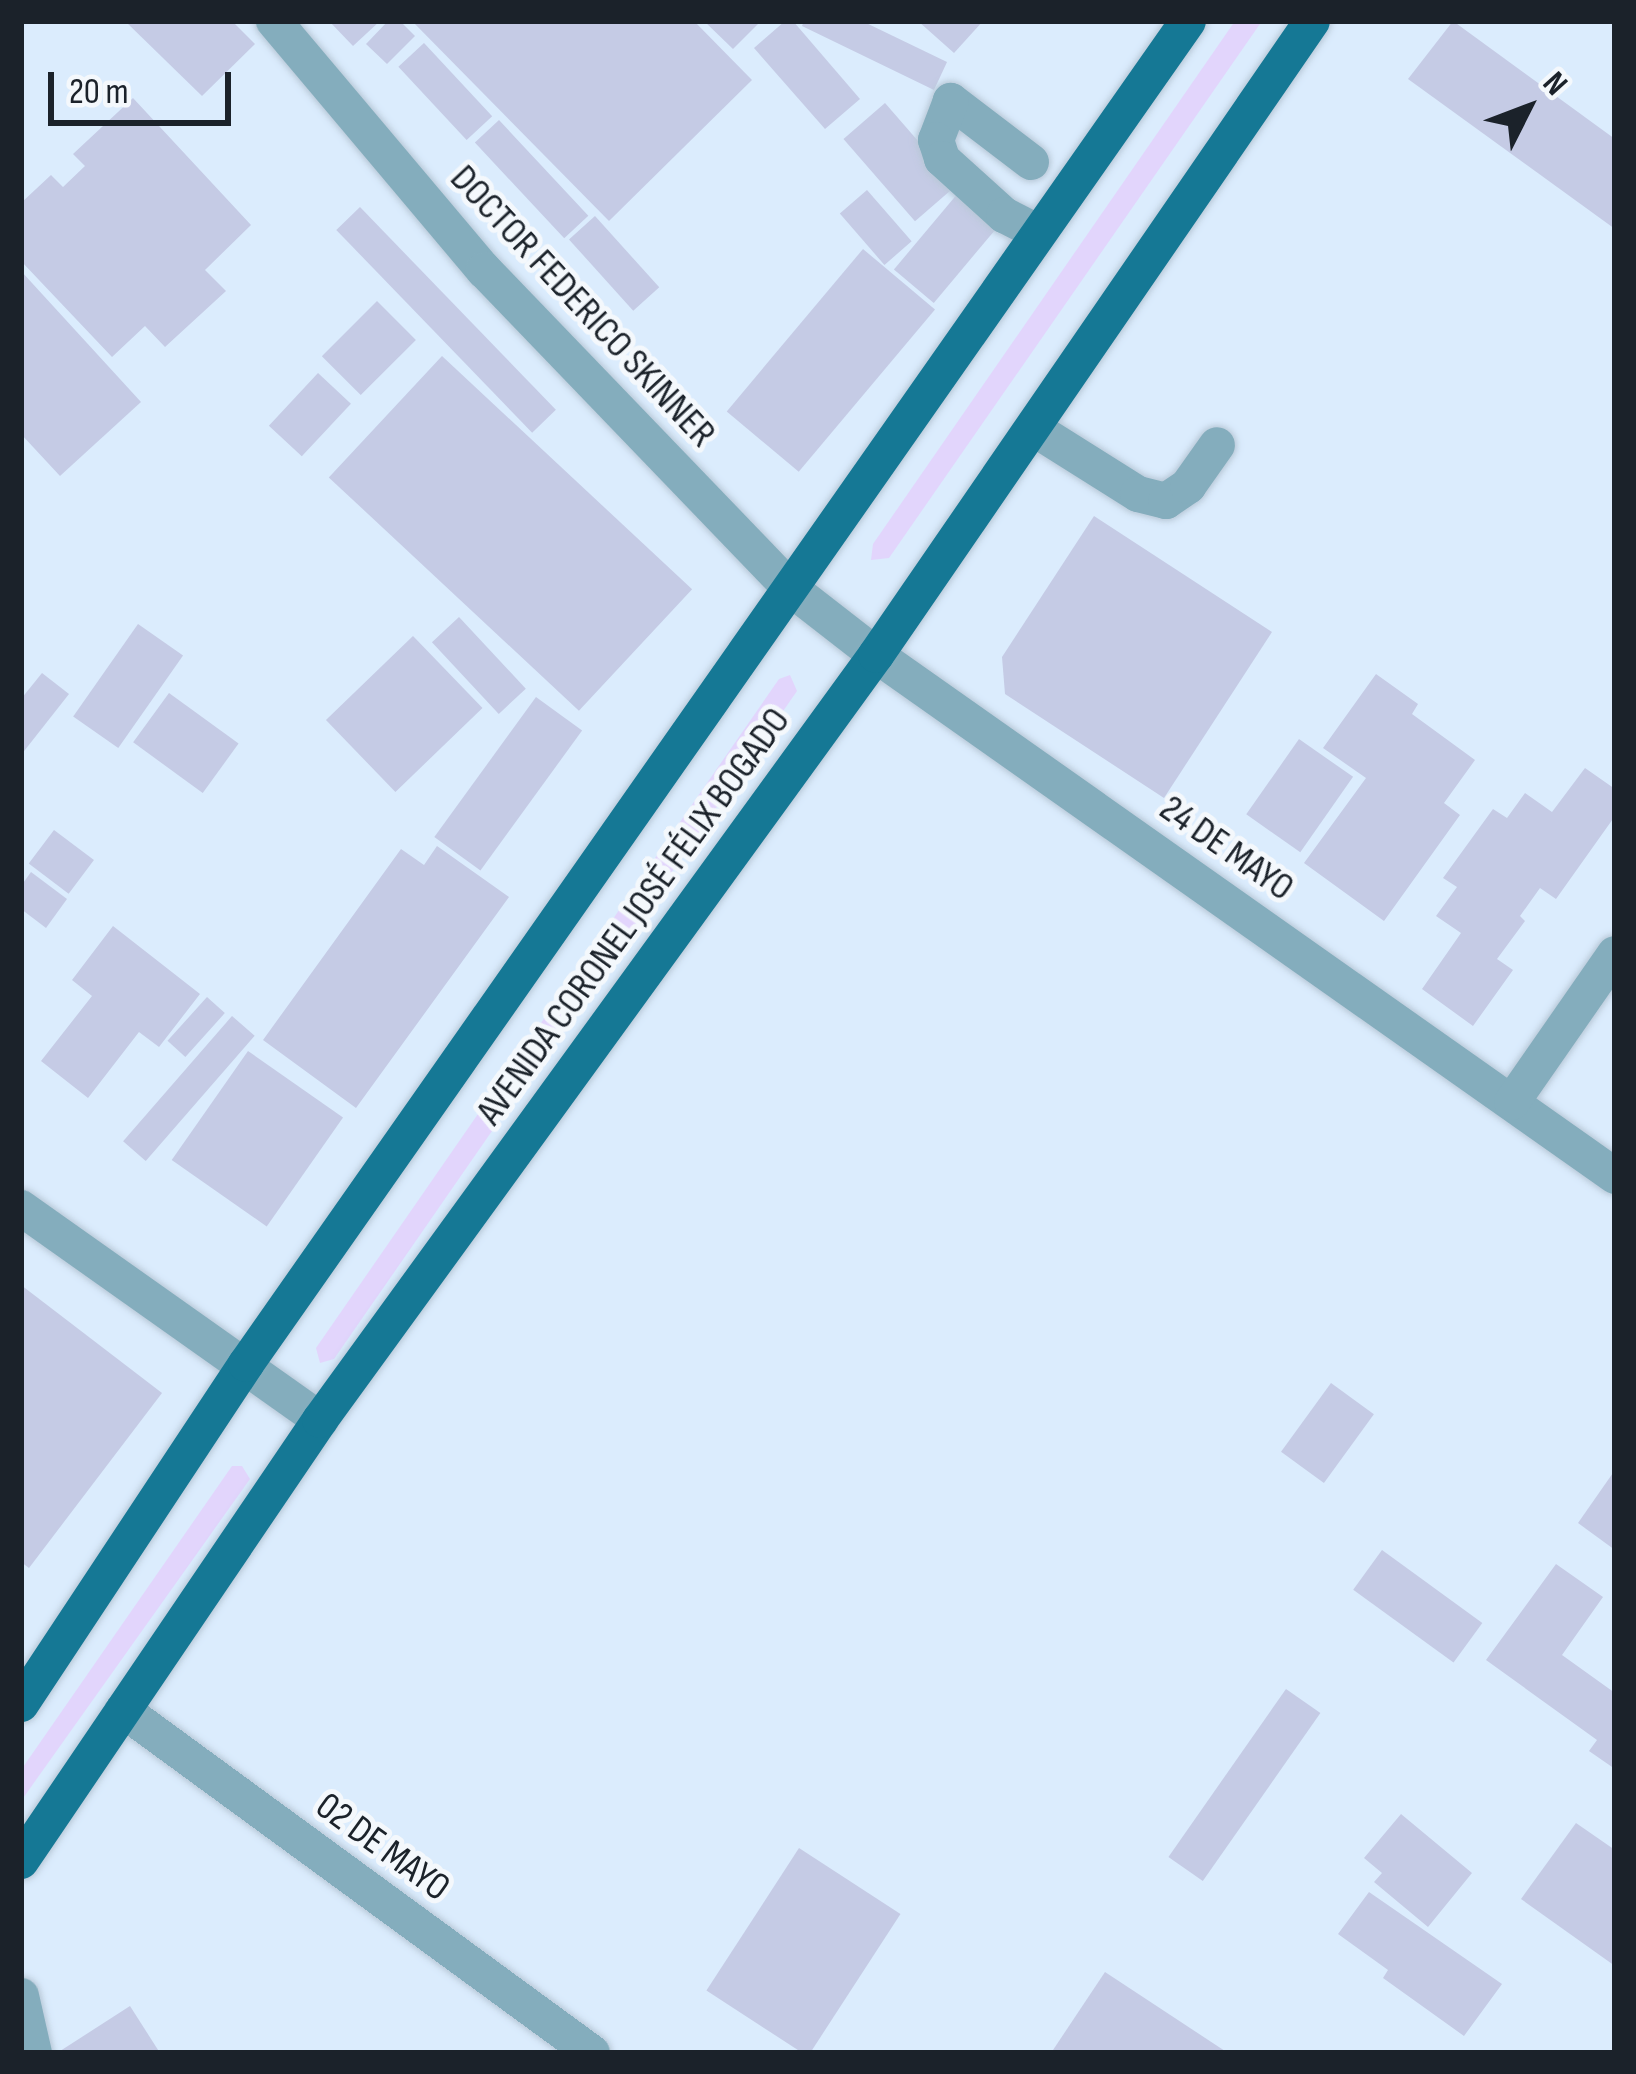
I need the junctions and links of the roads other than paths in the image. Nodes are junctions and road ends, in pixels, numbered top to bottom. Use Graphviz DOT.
graph roads {
  1 [pos="274,21"];
  2 [pos="1188,21"];
  3 [pos="1312,21"];
  4 [pos="1031,162"];
  5 [pos="1039,233"];
  6 [pos="1033,428"];
  7 [pos="1217,445"];
  8 [pos="790,588"];
  9 [pos="876,655"];
  10 [pos="1615,954"];
  11 [pos="1512,1102"];
  12 [pos="1615,1176"];
  13 [pos="21,1208"];
  14 [pos="247,1364"];
  15 [pos="320,1420"];
  16 [pos="21,1704"];
  17 [pos="123,1710"];
  18 [pos="21,1861"];
  19 [pos="21,1996"];
  20 [pos="34,2053"];
  21 [pos="592,2053"];
  1 -- 8 [label="street, DOCTOR FEDERICO SKINNER"];
  2 -- 5 [label="main road, AVENIDA CORONEL JOSÉ FÉLIX BOGADO"];
  3 -- 6 [label="main road, AVENIDA CORONEL JOSÉ FÉLIX BOGADO"];
  4 -- 5 [label="street"];
  5 -- 8 [label="main road, AVENIDA CORONEL JOSÉ FÉLIX BOGADO"];
  6 -- 7 [label="street"];
  6 -- 9 [label="main road, AVENIDA CORONEL JOSÉ FÉLIX BOGADO"];
  8 -- 9 [label="street, 24 DE MAYO"];
  8 -- 14 [label="main road, AVENIDA CORONEL JOSÉ FÉLIX BOGADO"];
  9 -- 11 [label="street, 24 DE MAYO"];
  9 -- 15 [label="main road, AVENIDA CORONEL JOSÉ FÉLIX BOGADO"];
  10 -- 11 [label="street"];
  11 -- 12 [label="street, 24 DE MAYO"];
  13 -- 14 [label="street"];
  14 -- 15 [label="street"];
  14 -- 16 [label="main road, AVENIDA CORONEL JOSÉ FÉLIX BOGADO"];
  15 -- 17 [label="main road, AVENIDA CORONEL JOSÉ FÉLIX BOGADO"];
  17 -- 18 [label="main road, AVENIDA CORONEL JOSÉ FÉLIX BOGADO"];
  17 -- 21 [label="street, 02 DE MAYO"];
  19 -- 20 [label="street"];
}
